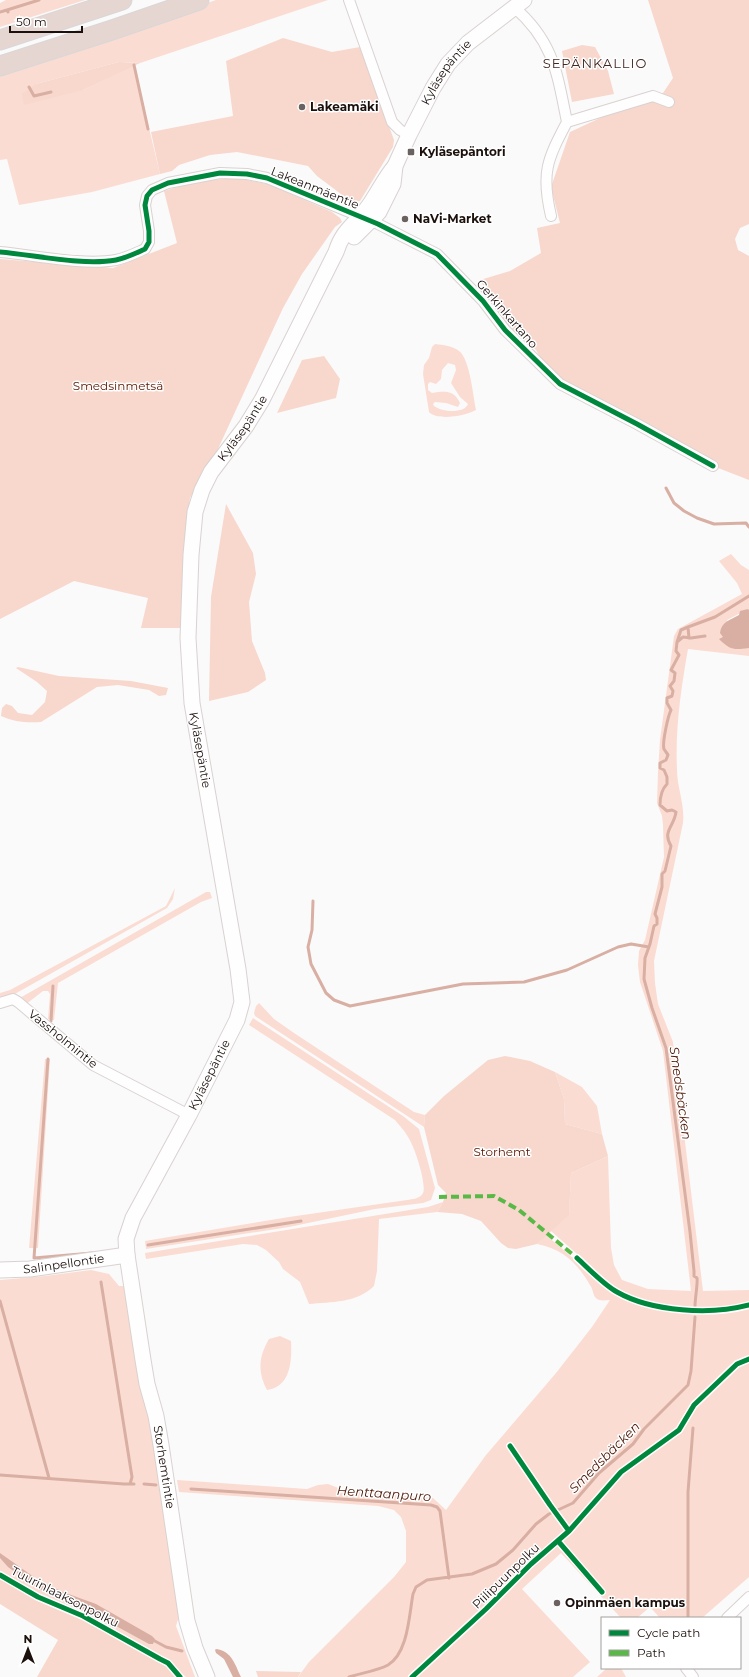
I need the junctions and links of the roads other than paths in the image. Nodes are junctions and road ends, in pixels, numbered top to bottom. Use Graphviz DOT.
graph roads {
  1 [pos="122,0"];
  2 [pos="198,0"];
  3 [pos="349,0"];
  4 [pos="519,4"];
  5 [pos="0,40"];
  6 [pos="0,66"];
  7 [pos="668,102"];
  8 [pos="567,122"];
  9 [pos="409,135"];
  10 [pos="551,216"];
  11 [pos="365,219"];
  12 [pos="0,252"];
  13 [pos="713,466"];
  14 [pos="0,1003"];
  15 [pos="189,1116"];
  16 [pos="126,1255"];
  17 [pos="0,1270"];
  18 [pos="749,1597"];
  19 [pos="728,1617"];
  20 [pos="687,1669"];
  21 [pos="207,1677"];
  22 [pos="694,1677"];
  1 -- 5 [label="highway"];
  2 -- 6 [label="highway"];
  3 -- 9 [label="street"];
  4 -- 8 [label="street"];
  4 -- 9 [label="main road, Kyläsepäntie"];
  7 -- 8 [label="street"];
  8 -- 10 [label="street"];
  9 -- 11 [label="main road, Kyläsepäntie"];
  11 -- 12 [label="street, Lakeanmäentie"];
  11 -- 13 [label="street, Gerkinkartano"];
  11 -- 15 [label="main road, Kyläsepäntie"];
  14 -- 15 [label="street, Vassholmintie"];
  15 -- 16 [label="main road, Kyläsepäntie"];
  16 -- 17 [label="main road, Salinpellontie"];
  16 -- 21 [label="main road, Storhemtintie"];
  18 -- 19 [label="street"];
  20 -- 22 [label="street"];
}
